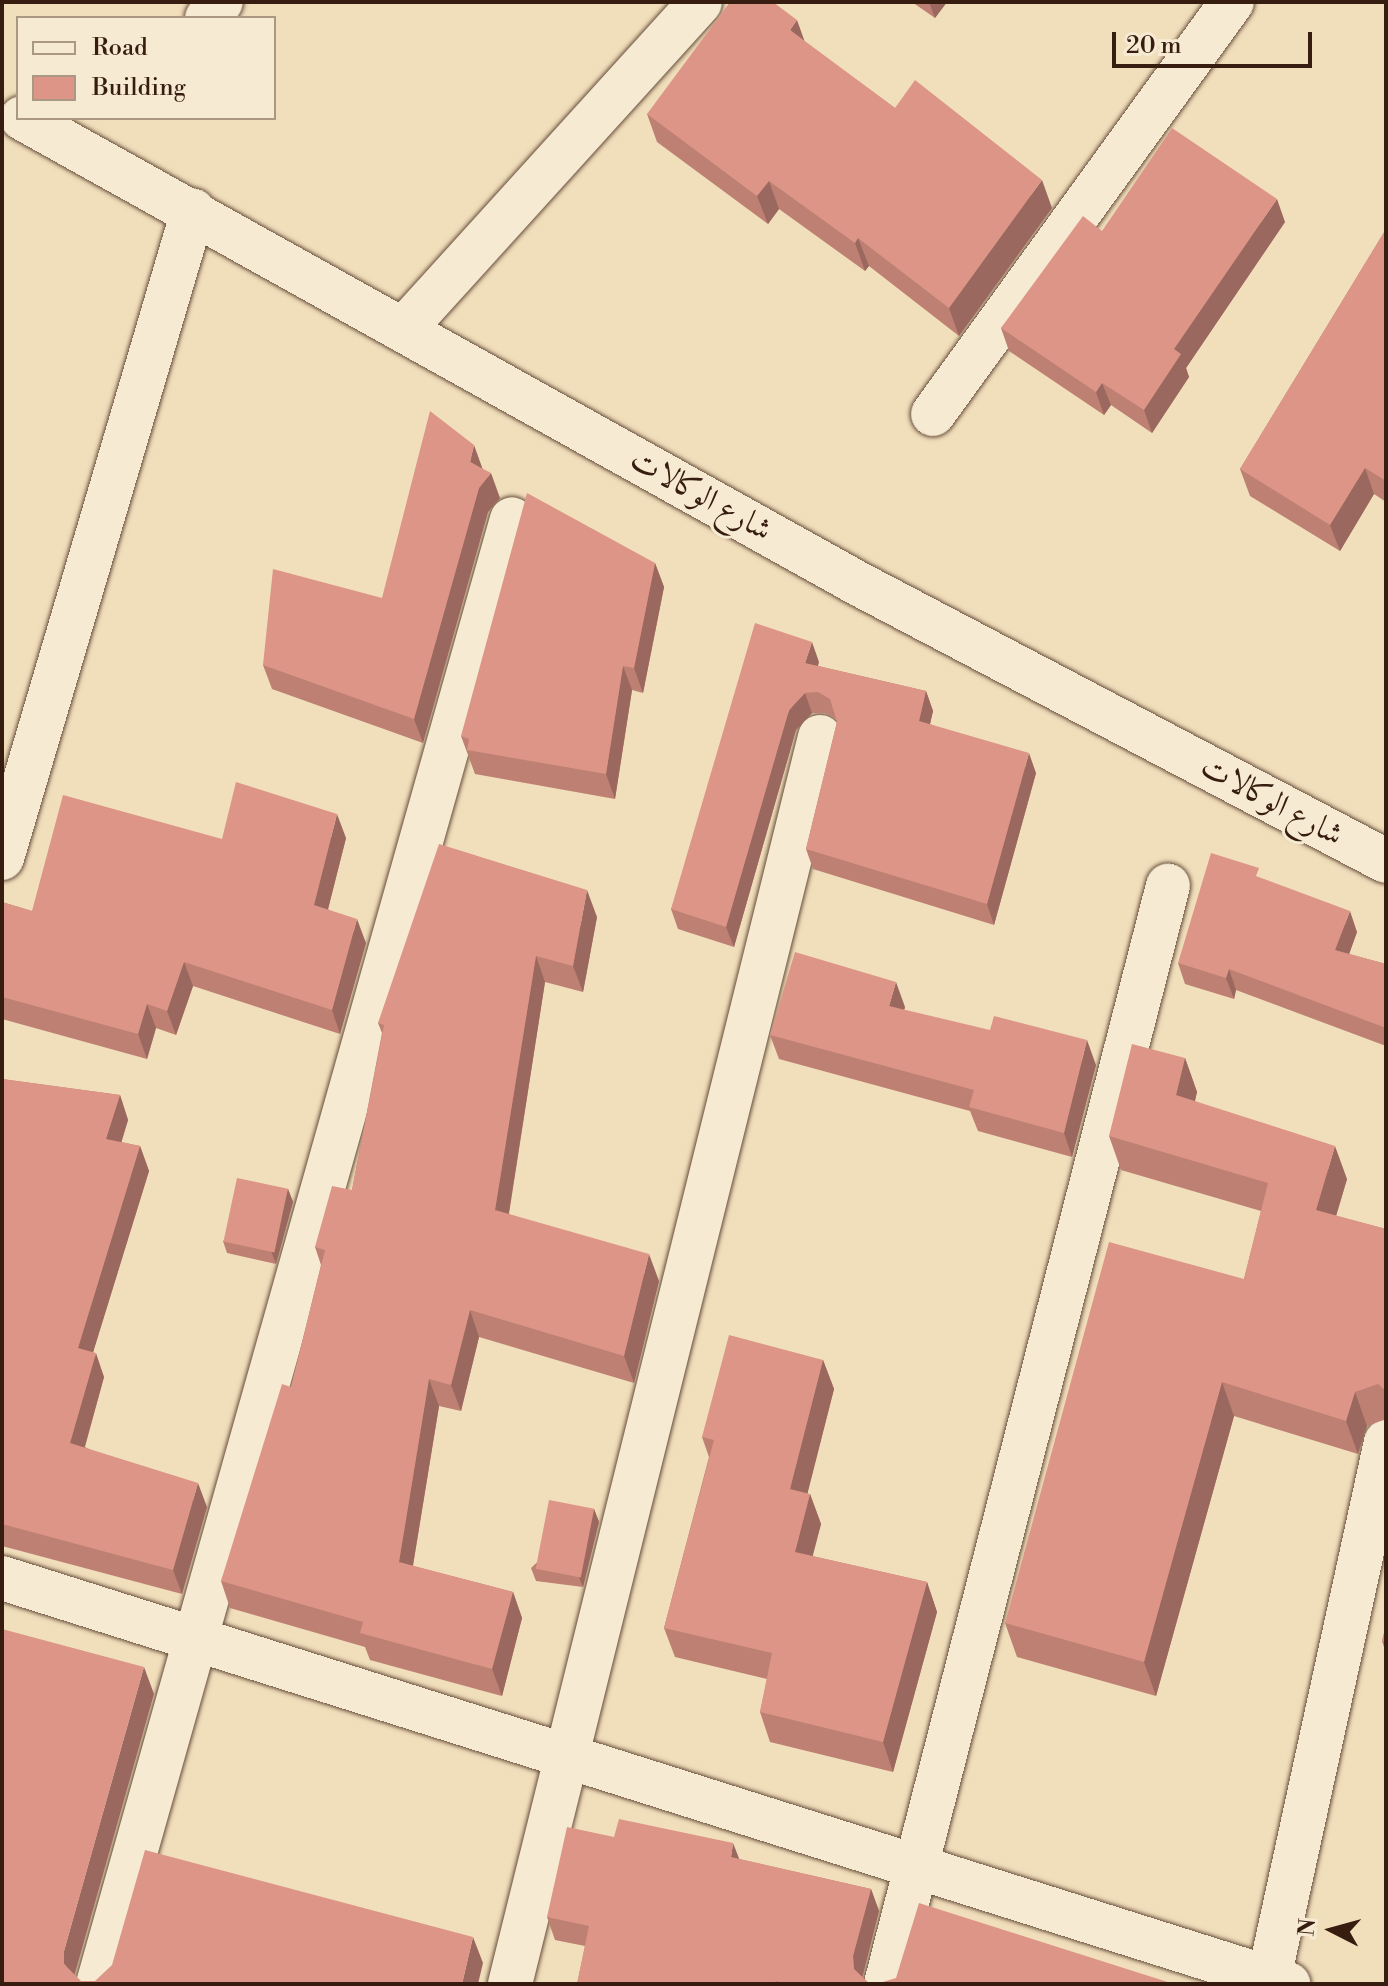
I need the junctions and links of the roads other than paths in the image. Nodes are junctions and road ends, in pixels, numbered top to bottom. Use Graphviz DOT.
graph roads {
  1 [pos="700,2"];
  2 [pos="1232,2"];
  3 [pos="26,120"];
  4 [pos="193,211"];
  5 [pos="403,330"];
  6 [pos="933,414"];
  7 [pos="512,519"];
  8 [pos="820,737"];
  9 [pos="2,858"];
  10 [pos="1386,861"];
  11 [pos="1168,886"];
  12 [pos="1386,1442"];
  13 [pos="2,1578"];
  14 [pos="200,1645"];
  15 [pos="569,1759"];
  16 [pos="917,1870"];
  17 [pos="1278,1981"];
  18 [pos="98,1984"];
  19 [pos="510,1984"];
  20 [pos="886,1984"];
  1 -- 5 [label="street"];
  2 -- 6 [label="street"];
  3 -- 4 [label="street, شارع الوكالات"];
  4 -- 5 [label="street, شارع الوكالات"];
  4 -- 9 [label="street"];
  5 -- 10 [label="street, شارع الوكالات"];
  7 -- 14 [label="street"];
  8 -- 15 [label="street"];
  11 -- 16 [label="street"];
  12 -- 17 [label="street"];
  13 -- 14 [label="street"];
  14 -- 15 [label="street"];
  14 -- 18 [label="street"];
  15 -- 16 [label="street"];
  15 -- 19 [label="street"];
  16 -- 17 [label="street"];
  16 -- 20 [label="street"];
}
